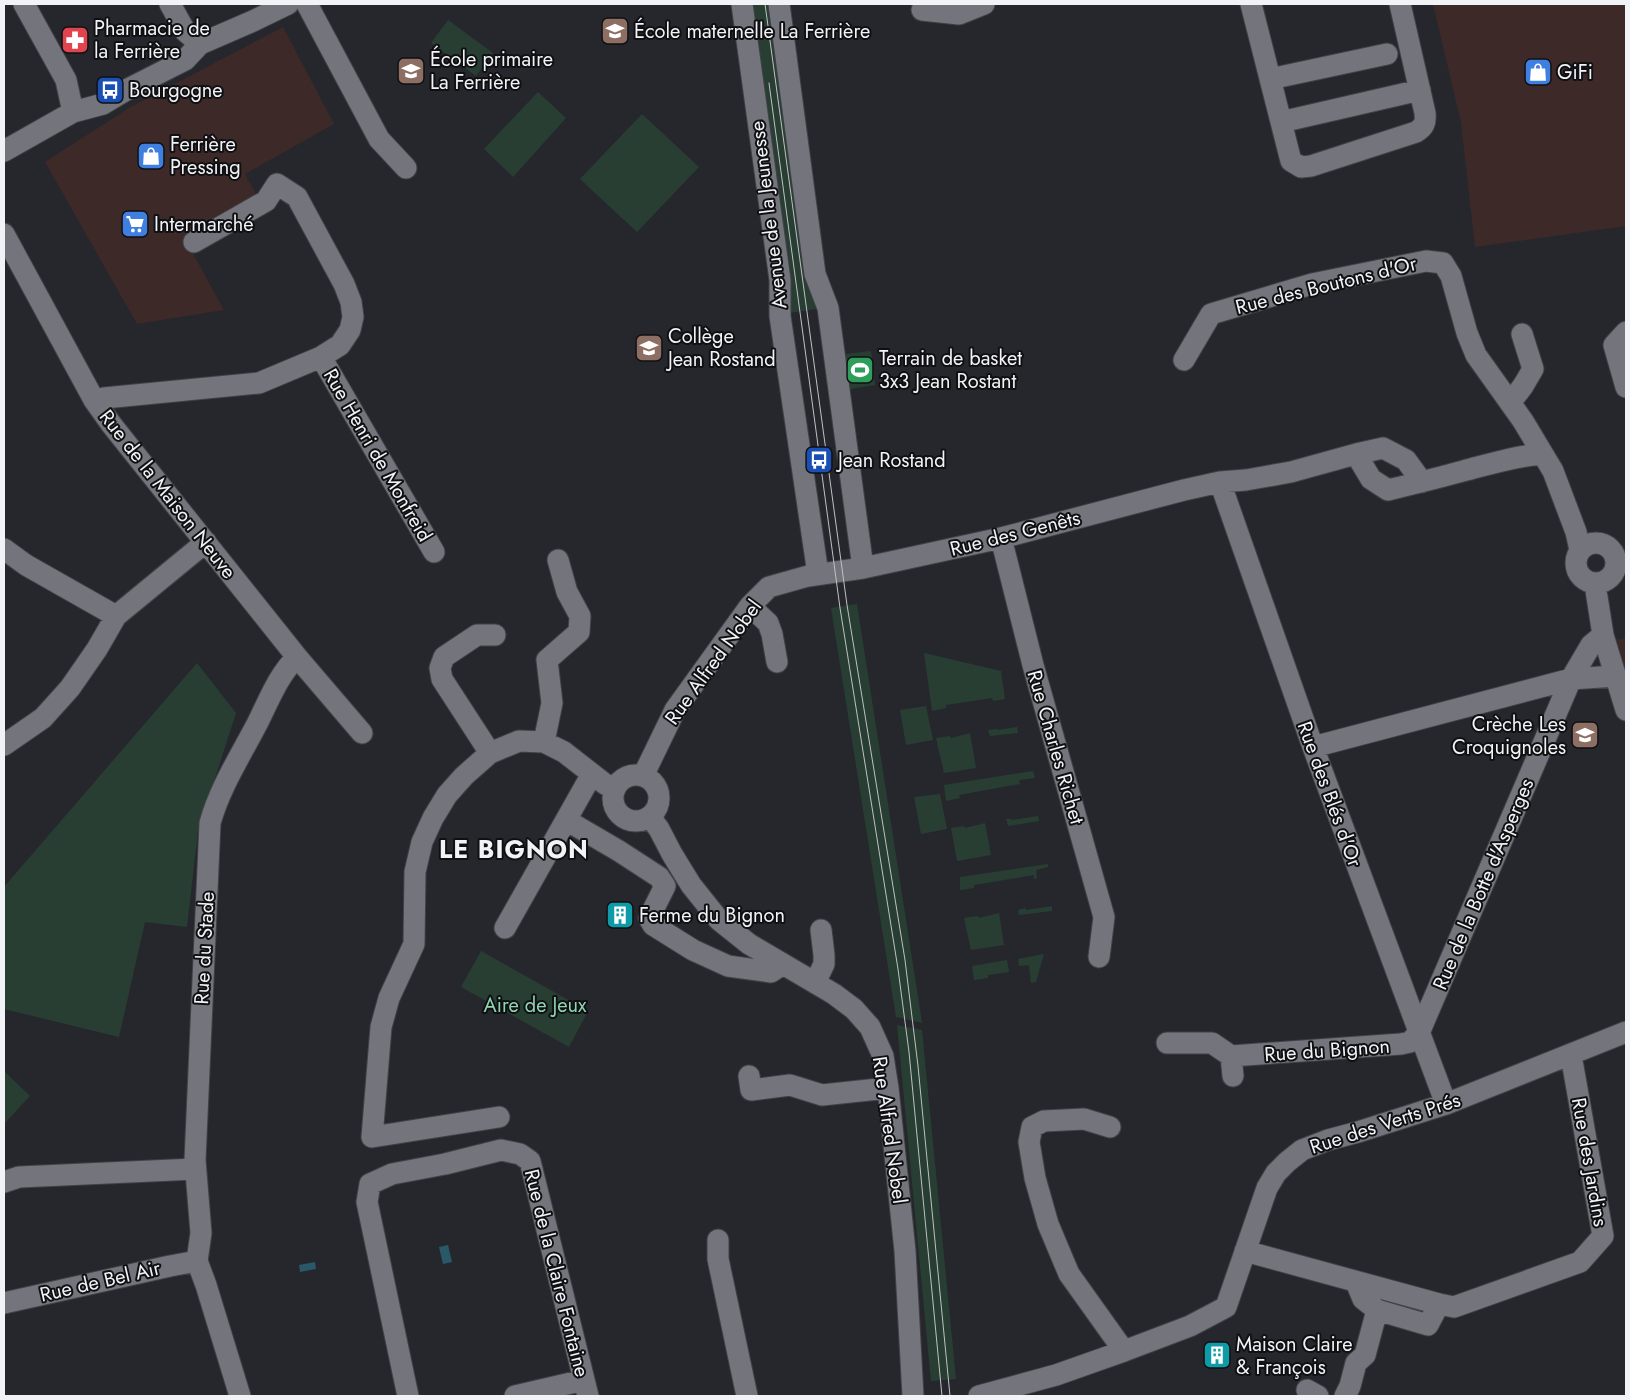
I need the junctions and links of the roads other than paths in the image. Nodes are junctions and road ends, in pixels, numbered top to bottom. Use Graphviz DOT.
graph roads {
  1 [pos="24,4"];
  2 [pos="170,4"];
  3 [pos="288,4"];
  4 [pos="308,4"];
  5 [pos="742,4"];
  6 [pos="780,4"];
  7 [pos="984,4"];
  8 [pos="1252,4"];
  9 [pos="1400,4"];
  10 [pos="922,10"];
  11 [pos="200,44"];
  12 [pos="1387,54"];
  13 [pos="1270,79"];
  14 [pos="1420,90"];
  15 [pos="73,112"];
  16 [pos="1281,122"];
  17 [pos="4,151"];
  18 [pos="406,168"];
  19 [pos="4,234"];
  20 [pos="194,242"];
  21 [pos="1626,332"];
  22 [pos="1522,334"];
  23 [pos="321,357"];
  24 [pos="1184,360"];
  25 [pos="1626,387"];
  26 [pos="94,400"];
  27 [pos="1510,403"];
  28 [pos="1356,454"];
  29 [pos="1542,454"];
  30 [pos="1220,482"];
  31 [pos="1422,482"];
  32 [pos="1002,538"];
  33 [pos="206,542"];
  34 [pos="4,549"];
  35 [pos="1580,550"];
  36 [pos="1620,551"];
  37 [pos="434,552"];
  38 [pos="558,560"];
  39 [pos="862,568"];
  40 [pos="813,575"];
  41 [pos="1595,584"];
  42 [pos="750,606"];
  43 [pos="116,616"];
  44 [pos="495,635"];
  45 [pos="1603,635"];
  46 [pos="297,656"];
  47 [pos="777,662"];
  48 [pos="1616,676"];
  49 [pos="1571,679"];
  50 [pos="1626,710"];
  51 [pos="362,734"];
  52 [pos="544,742"];
  53 [pos="4,745"];
  54 [pos="1313,747"];
  55 [pos="490,753"];
  56 [pos="592,774"];
  57 [pos="643,776"];
  58 [pos="615,789"];
  59 [pos="650,816"];
  60 [pos="566,820"];
  61 [pos="505,928"];
  62 [pos="820,930"];
  63 [pos="1100,957"];
  64 [pos="783,964"];
  65 [pos="815,982"];
  66 [pos="1626,1032"];
  67 [pos="1419,1033"];
  68 [pos="1167,1043"];
  69 [pos="1571,1055"];
  70 [pos="888,1088"];
  71 [pos="750,1089"];
  72 [pos="1446,1104"];
  73 [pos="499,1117"];
  74 [pos="1110,1127"];
  75 [pos="195,1169"];
  76 [pos="4,1182"];
  77 [pos="718,1240"];
  78 [pos="1244,1251"];
  79 [pos="197,1261"];
  80 [pos="1356,1282"];
  81 [pos="4,1303"];
  82 [pos="1439,1304"];
  83 [pos="1377,1310"];
  84 [pos="1124,1351"];
  85 [pos="586,1388"];
  86 [pos="240,1396"];
  87 [pos="408,1396"];
  88 [pos="515,1396"];
  89 [pos="747,1396"];
  90 [pos="913,1396"];
  91 [pos="979,1396"];
  92 [pos="1345,1396"];
  1 -- 15 [label="street"];
  2 -- 11 [label="street"];
  3 -- 11 [label="street"];
  4 -- 18 [label="street"];
  5 -- 40 [label="street, Avenue de la Jeunesse"];
  6 -- 39 [label="street, Avenue de la Jeunesse"];
  7 -- 10 [label="street"];
  8 -- 13 [label="street"];
  9 -- 14 [label="street"];
  11 -- 15 [label="street"];
  12 -- 13 [label="street"];
  13 -- 16 [label="street"];
  14 -- 16 [label="street"];
  14 -- 16 [label="street"];
  15 -- 17 [label="street"];
  19 -- 26 [label="street, Rue de la Maison Neuve"];
  20 -- 23 [label="street"];
  21 -- 25 [label="street"];
  22 -- 27 [label="street"];
  23 -- 26 [label="street"];
  23 -- 37 [label="street, Rue Henri de Monfreid"];
  24 -- 27 [label="street, Rue des Boutons d'Or"];
  26 -- 33 [label="street, Rue de la Maison Neuve"];
  27 -- 29 [label="street, Rue des Boutons d'Or"];
  28 -- 30 [label="street, Rue des Genêts"];
  28 -- 31 [label="street, Rue des Genêts"];
  28 -- 31 [label="street"];
  29 -- 31 [label="street"];
  29 -- 35 [label="street, Rue des Boutons d'Or"];
  30 -- 32 [label="street, Rue des Genêts"];
  30 -- 54 [label="street, Rue des Blés d'Or"];
  32 -- 39 [label="street, Rue des Genêts"];
  32 -- 63 [label="street, Rue Charles Richet"];
  33 -- 43 [label="street"];
  33 -- 46 [label="street, Rue de la Maison Neuve"];
  34 -- 43 [label="street"];
  35 -- 36 [label="street"];
  35 -- 41 [label="street"];
  36 -- 41 [label="street"];
  38 -- 52 [label="street"];
  39 -- 40 [label="street, Rue des Genêts"];
  40 -- 42 [label="street, Rue Alfred Nobel"];
  41 -- 45 [label="street"];
  42 -- 47 [label="street"];
  42 -- 57 [label="street, Rue Alfred Nobel"];
  43 -- 53 [label="street"];
  44 -- 55 [label="street"];
  45 -- 48 [label="street"];
  45 -- 49 [label="street, Rue de la Botte d'Asperges"];
  46 -- 51 [label="street, Rue de la Maison Neuve"];
  46 -- 75 [label="street, Rue du Stade"];
  48 -- 49 [label="street"];
  48 -- 50 [label="street"];
  49 -- 54 [label="street"];
  49 -- 67 [label="street, Rue de la Botte d'Asperges"];
  52 -- 55 [label="street"];
  52 -- 56 [label="street"];
  54 -- 67 [label="street, Rue des Blés d'Or"];
  55 -- 73 [label="street"];
  56 -- 58 [label="street"];
  56 -- 60 [label="street"];
  57 -- 58 [label="street"];
  57 -- 59 [label="street"];
  58 -- 59 [label="street"];
  59 -- 64 [label="street, Rue Alfred Nobel"];
  60 -- 61 [label="street"];
  60 -- 64 [label="street"];
  62 -- 65 [label="street"];
  64 -- 65 [label="street, Rue Alfred Nobel"];
  65 -- 70 [label="street, Rue Alfred Nobel"];
  66 -- 69 [label="street, Rue des Verts Prés"];
  67 -- 68 [label="street, Rue du Bignon"];
  67 -- 72 [label="street, Rue des Blés d'Or"];
  69 -- 72 [label="street, Rue des Verts Prés"];
  69 -- 82 [label="street, Rue des Jardins"];
  70 -- 71 [label="street"];
  70 -- 90 [label="street, Rue Alfred Nobel"];
  72 -- 78 [label="street, Rue des Verts Prés"];
  74 -- 84 [label="street"];
  75 -- 76 [label="street"];
  75 -- 79 [label="street, Rue du Stade"];
  77 -- 89 [label="street"];
  78 -- 80 [label="street, Rue des Jardins"];
  78 -- 84 [label="street, Rue des Verts Prés"];
  79 -- 81 [label="street, Rue de Bel Air"];
  79 -- 86 [label="street"];
  80 -- 82 [label="street, Rue des Jardins"];
  80 -- 83 [label="street"];
  82 -- 83 [label="street"];
  83 -- 92 [label="street"];
  84 -- 91 [label="street, Rue des Verts Prés"];
  85 -- 87 [label="street, Rue de la Claire Fontaine"];
  85 -- 88 [label="street"];
}
